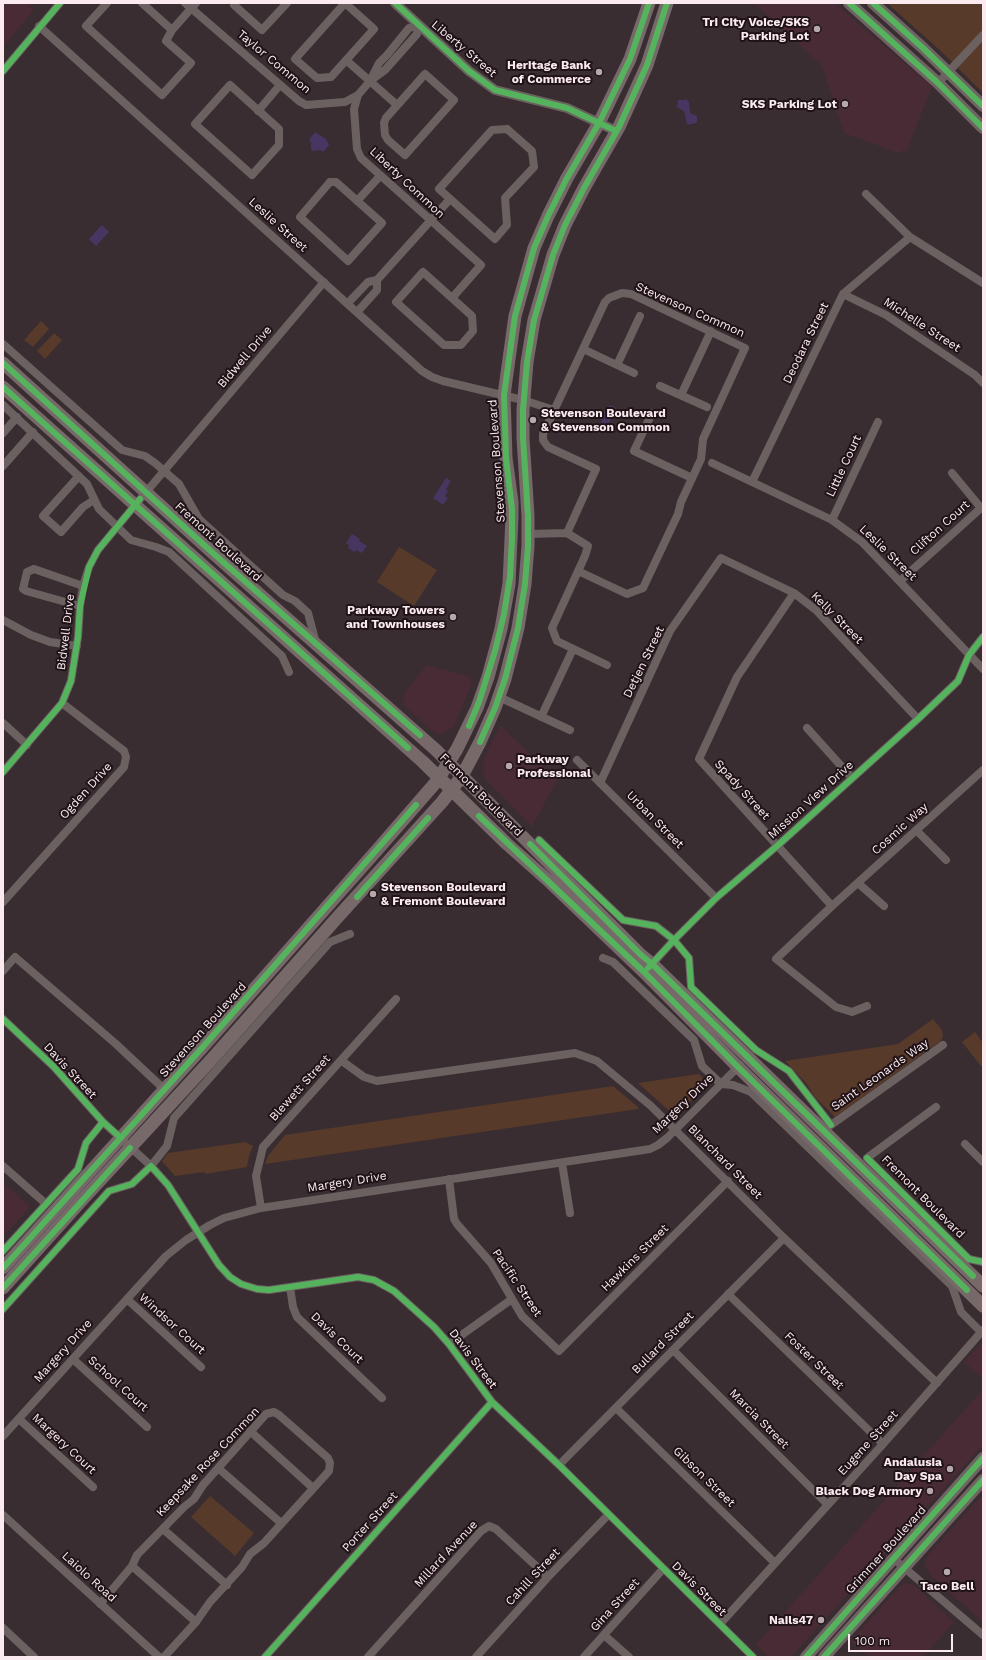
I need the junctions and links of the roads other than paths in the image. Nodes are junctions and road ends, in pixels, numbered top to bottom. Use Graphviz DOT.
graph roads {
  1 [pos="60,3"];
  2 [pos="106,3"];
  3 [pos="142,3"];
  4 [pos="236,3"];
  5 [pos="287,3"];
  6 [pos="395,3"];
  7 [pos="649,3"];
  8 [pos="667,3"];
  9 [pos="849,3"];
  10 [pos="873,3"];
  11 [pos="191,5"];
  12 [pos="418,25"];
  13 [pos="39,26"];
  14 [pos="172,30"];
  15 [pos="983,35"];
  16 [pos="387,55"];
  17 [pos="346,60"];
  18 [pos="393,60"];
  19 [pos="3,71"];
  20 [pos="948,72"];
  21 [pos="370,81"];
  22 [pos="938,83"];
  23 [pos="280,85"];
  24 [pos="358,95"];
  25 [pos="397,105"];
  26 [pos="983,106"];
  27 [pos="258,111"];
  28 [pos="599,123"];
  29 [pos="983,128"];
  30 [pos="616,131"];
  31 [pos="380,176"];
  32 [pos="866,194"];
  33 [pos="450,199"];
  34 [pos="357,201"];
  35 [pos="430,220"];
  36 [pos="910,237"];
  37 [pos="377,280"];
  38 [pos="324,282"];
  39 [pos="983,283"];
  40 [pos="843,294"];
  41 [pos="452,298"];
  42 [pos="348,303"];
  43 [pos="358,311"];
  44 [pos="640,316"];
  45 [pos="711,331"];
  46 [pos="3,344"];
  47 [pos="583,349"];
  48 [pos="3,363"];
  49 [pos="617,365"];
  50 [pos="634,373"];
  51 [pos="983,383"];
  52 [pos="660,386"];
  53 [pos="3,387"];
  54 [pos="504,395"];
  55 [pos="681,395"];
  56 [pos="524,400"];
  57 [pos="3,405"];
  58 [pos="707,408"];
  59 [pos="554,410"];
  60 [pos="652,413"];
  61 [pos="16,417"];
  62 [pos="878,422"];
  63 [pos="3,432"];
  64 [pos="33,432"];
  65 [pos="712,463"];
  66 [pos="3,466"];
  67 [pos="165,471"];
  68 [pos="952,473"];
  69 [pos="79,476"];
  70 [pos="692,478"];
  71 [pos="752,482"];
  72 [pos="146,492"];
  73 [pos="94,500"];
  74 [pos="136,504"];
  75 [pos="832,520"];
  76 [pos="117,526"];
  77 [pos="528,534"];
  78 [pos="567,534"];
  79 [pos="721,558"];
  80 [pos="578,572"];
  81 [pos="900,581"];
  82 [pos="83,586"];
  83 [pos="794,593"];
  84 [pos="80,606"];
  85 [pos="3,620"];
  86 [pos="983,637"];
  87 [pos="317,645"];
  88 [pos="77,646"];
  89 [pos="573,649"];
  90 [pos="969,655"];
  91 [pos="607,665"];
  92 [pos="983,669"];
  93 [pos="289,672"];
  94 [pos="499,697"];
  95 [pos="62,704"];
  96 [pos="541,717"];
  97 [pos="918,719"];
  98 [pos="3,723"];
  99 [pos="807,728"];
  100 [pos="570,730"];
  101 [pos="27,745"];
  102 [pos="577,760"];
  103 [pos="449,763"];
  104 [pos="3,772"];
  105 [pos="981,775"];
  106 [pos="462,776"];
  107 [pos="439,777"];
  108 [pos="852,778"];
  109 [pos="600,783"];
  110 [pos="452,790"];
  111 [pos="916,830"];
  112 [pos="539,840"];
  113 [pos="777,846"];
  114 [pos="946,860"];
  115 [pos="858,883"];
  116 [pos="716,898"];
  117 [pos="3,902"];
  118 [pos="832,906"];
  119 [pos="884,906"];
  120 [pos="350,934"];
  121 [pos="674,940"];
  122 [pos="603,958"];
  123 [pos="648,968"];
  124 [pos="3,970"];
  125 [pos="396,999"];
  126 [pos="867,1006"];
  127 [pos="3,1019"];
  128 [pos="944,1045"];
  129 [pos="748,1058"];
  130 [pos="342,1061"];
  131 [pos="738,1067"];
  132 [pos="721,1084"];
  133 [pos="165,1090"];
  134 [pos="936,1107"];
  135 [pos="103,1122"];
  136 [pos="831,1125"];
  137 [pos="675,1130"];
  138 [pos="121,1138"];
  139 [pos="965,1144"];
  140 [pos="130,1148"];
  141 [pos="983,1162"];
  142 [pos="562,1163"];
  143 [pos="3,1166"];
  144 [pos="151,1166"];
  145 [pos="449,1179"];
  146 [pos="728,1182"];
  147 [pos="45,1203"];
  148 [pos="261,1208"];
  149 [pos="570,1213"];
  150 [pos="197,1232"];
  151 [pos="784,1238"];
  152 [pos="3,1251"];
  153 [pos="983,1262"];
  154 [pos="3,1268"];
  155 [pos="983,1286"];
  156 [pos="290,1287"];
  157 [pos="3,1288"];
  158 [pos="728,1294"];
  159 [pos="127,1299"];
  160 [pos="512,1299"];
  161 [pos="983,1306"];
  162 [pos="3,1309"];
  163 [pos="982,1331"];
  164 [pos="449,1344"];
  165 [pos="673,1350"];
  166 [pos="559,1351"];
  167 [pos="73,1359"];
  168 [pos="200,1367"];
  169 [pos="937,1383"];
  170 [pos="382,1398"];
  171 [pos="492,1402"];
  172 [pos="616,1408"];
  173 [pos="19,1419"];
  174 [pos="147,1427"];
  175 [pos="250,1431"];
  176 [pos="3,1436"];
  177 [pos="883,1444"];
  178 [pos="983,1458"];
  179 [pos="559,1465"];
  180 [pos="218,1468"];
  181 [pos="983,1480"];
  182 [pos="93,1487"];
  183 [pos="313,1488"];
  184 [pos="828,1505"];
  185 [pos="3,1515"];
  186 [pos="608,1515"];
  187 [pos="281,1523"];
  188 [pos="163,1529"];
  189 [pos="894,1559"];
  190 [pos="776,1563"];
  191 [pos="132,1566"];
  192 [pos="905,1568"];
  193 [pos="663,1569"];
  194 [pos="548,1577"];
  195 [pos="227,1585"];
  196 [pos="100,1604"];
  197 [pos="196,1622"];
  198 [pos="720,1624"];
  199 [pos="3,1628"];
  200 [pos="604,1635"];
  201 [pos="983,1635"];
  202 [pos="34,1657"];
  203 [pos="159,1657"];
  204 [pos="164,1657"];
  205 [pos="265,1657"];
  206 [pos="368,1657"];
  207 [pos="476,1657"];
  208 [pos="584,1657"];
  209 [pos="629,1657"];
  210 [pos="753,1657"];
  211 [pos="806,1657"];
  212 [pos="824,1657"];
  1 -- 13 [label="street"];
  2 -- 14 [label="street"];
  3 -- 14 [label="street"];
  4 -- 5 [label="street"];
  6 -- 12 [label="street, Liberty Street"];
  7 -- 28 [label="main road, Stevenson Boulevard"];
  8 -- 30 [label="main road"];
  9 -- 22 [label="main road"];
  10 -- 20 [label="main road"];
  11 -- 14 [label="street"];
  11 -- 23 [label="street, Taylor Common"];
  12 -- 16 [label="street"];
  12 -- 18 [label="street"];
  12 -- 28 [label="street, Liberty Street"];
  13 -- 19 [label="street"];
  13 -- 38 [label="street, Leslie Street"];
  15 -- 20 [label="street"];
  16 -- 18 [label="street"];
  16 -- 21 [label="street"];
  17 -- 17 [label="street"];
  17 -- 21 [label="street"];
  18 -- 21 [label="street"];
  20 -- 22 [label="street"];
  20 -- 26 [label="main road"];
  21 -- 24 [label="street"];
  21 -- 25 [label="street"];
  22 -- 29 [label="main road"];
  23 -- 24 [label="street, Taylor Common"];
  23 -- 27 [label="street"];
  24 -- 31 [label="street, Liberty Common"];
  25 -- 25 [label="street"];
  27 -- 27 [label="street"];
  28 -- 30 [label="street, Liberty Street"];
  28 -- 54 [label="main road, Stevenson Boulevard"];
  30 -- 56 [label="main road"];
  31 -- 34 [label="street"];
  31 -- 35 [label="street, Liberty Common"];
  32 -- 36 [label="street"];
  33 -- 33 [label="street"];
  33 -- 35 [label="street"];
  34 -- 34 [label="street"];
  35 -- 37 [label="street"];
  35 -- 41 [label="street, Liberty Common"];
  36 -- 39 [label="street"];
  36 -- 40 [label="street, Deodara Street"];
  37 -- 42 [label="street"];
  37 -- 43 [label="street"];
  38 -- 42 [label="street, Leslie Street"];
  38 -- 67 [label="street, Bidwell Drive"];
  40 -- 51 [label="street, Michelle Street"];
  40 -- 71 [label="street, Deodara Street"];
  41 -- 41 [label="street"];
  42 -- 43 [label="street, Leslie Street"];
  43 -- 54 [label="street, Leslie Street"];
  44 -- 49 [label="street"];
  45 -- 47 [label="street, Stevenson Common"];
  45 -- 55 [label="street"];
  45 -- 70 [label="street, Stevenson Common"];
  46 -- 67 [label="street, Fremont Boulevard"];
  47 -- 49 [label="street"];
  47 -- 59 [label="street, Stevenson Common"];
  48 -- 72 [label="main road, Fremont Boulevard"];
  49 -- 50 [label="street"];
  52 -- 55 [label="street"];
  53 -- 74 [label="main road, Fremont Boulevard"];
  54 -- 56 [label="street, Leslie Street"];
  54 -- 103 [label="main road, Stevenson Boulevard"];
  55 -- 58 [label="street"];
  56 -- 59 [label="street"];
  56 -- 77 [label="main road"];
  57 -- 61 [label="street"];
  59 -- 78 [label="street, Stevenson Common"];
  60 -- 70 [label="street"];
  61 -- 63 [label="street"];
  61 -- 64 [label="street"];
  62 -- 75 [label="street, Little Court"];
  64 -- 66 [label="street"];
  64 -- 69 [label="street"];
  65 -- 71 [label="street, Leslie Street"];
  67 -- 72 [label="street, Bidwell Drive"];
  67 -- 87 [label="street, Fremont Boulevard"];
  68 -- 81 [label="street, Clifton Court"];
  69 -- 73 [label="street"];
  69 -- 73 [label="street"];
  70 -- 80 [label="street, Stevenson Common"];
  71 -- 75 [label="street, Leslie Street"];
  72 -- 74 [label="street, Bidwell Drive"];
  72 -- 87 [label="main road, Fremont Boulevard"];
  73 -- 76 [label="street"];
  74 -- 76 [label="street, Bidwell Drive"];
  74 -- 107 [label="main road, Fremont Boulevard"];
  75 -- 81 [label="street, Leslie Street"];
  76 -- 82 [label="street, Bidwell Drive"];
  76 -- 93 [label="street"];
  77 -- 78 [label="street"];
  77 -- 94 [label="main road"];
  78 -- 80 [label="street"];
  79 -- 83 [label="street, Kelly Street"];
  79 -- 109 [label="street, Detjen Street"];
  80 -- 89 [label="street"];
  81 -- 90 [label="street, Leslie Street"];
  82 -- 84 [label="street, Bidwell Drive"];
  82 -- 84 [label="street"];
  83 -- 97 [label="street, Kelly Street"];
  83 -- 113 [label="street, Spady Street"];
  84 -- 88 [label="street, Bidwell Drive"];
  85 -- 88 [label="street"];
  86 -- 90 [label="street, Mission View Drive"];
  87 -- 103 [label="main road, Fremont Boulevard"];
  88 -- 95 [label="street, Bidwell Drive"];
  89 -- 91 [label="street"];
  89 -- 96 [label="street"];
  90 -- 92 [label="street, Leslie Street"];
  90 -- 97 [label="street, Mission View Drive"];
  94 -- 96 [label="street"];
  94 -- 106 [label="main road"];
  95 -- 101 [label="street, Bidwell Drive"];
  95 -- 117 [label="street, Ogden Drive"];
  96 -- 100 [label="street"];
  97 -- 108 [label="street, Mission View Drive"];
  98 -- 101 [label="street"];
  99 -- 108 [label="street"];
  101 -- 104 [label="street, Bidwell Drive"];
  102 -- 109 [label="street, Urban Street"];
  103 -- 106 [label="main road, Fremont Boulevard"];
  103 -- 107 [label="main road, Stevenson Boulevard"];
  105 -- 111 [label="street, Cosmic Way"];
  106 -- 110 [label="main road"];
  106 -- 123 [label="main road, Fremont Boulevard"];
  107 -- 110 [label="main road, Fremont Boulevard"];
  107 -- 133 [label="main road, Stevenson Boulevard"];
  108 -- 113 [label="street, Mission View Drive"];
  109 -- 116 [label="street, Urban Street"];
  110 -- 123 [label="main road, Fremont Boulevard"];
  110 -- 140 [label="main road"];
  111 -- 114 [label="street"];
  111 -- 115 [label="street, Cosmic Way"];
  112 -- 121 [label="street, Fremont Boulevard"];
  113 -- 116 [label="street, Mission View Drive"];
  113 -- 118 [label="street, Spady Street"];
  115 -- 118 [label="street, Cosmic Way"];
  115 -- 119 [label="street"];
  116 -- 121 [label="street, Mission View Drive"];
  118 -- 126 [label="street, Cosmic Way"];
  120 -- 144 [label="street"];
  121 -- 123 [label="street, Mission View Drive"];
  121 -- 136 [label="street, Fremont Boulevard"];
  122 -- 132 [label="street"];
  123 -- 129 [label="main road, Fremont Boulevard"];
  123 -- 131 [label="main road, Fremont Boulevard"];
  124 -- 133 [label="street"];
  125 -- 130 [label="street, Blewett Street"];
  127 -- 135 [label="street, Davis Street"];
  128 -- 136 [label="street, Saint Leonards Way"];
  129 -- 131 [label="street, Margery Drive"];
  129 -- 155 [label="main road, Fremont Boulevard"];
  130 -- 137 [label="street, Blanchard Street"];
  130 -- 148 [label="street, Blewett Street"];
  131 -- 132 [label="street, Margery Drive"];
  131 -- 161 [label="main road, Fremont Boulevard"];
  132 -- 137 [label="street, Margery Drive"];
  132 -- 163 [label="street"];
  133 -- 138 [label="main road, Stevenson Boulevard"];
  134 -- 153 [label="street, Fremont Boulevard"];
  135 -- 138 [label="street, Davis Street"];
  135 -- 147 [label="street"];
  137 -- 142 [label="street, Margery Drive"];
  137 -- 146 [label="street, Blanchard Street"];
  138 -- 140 [label="street, Davis Street"];
  138 -- 154 [label="main road, Stevenson Boulevard"];
  139 -- 141 [label="street"];
  140 -- 144 [label="street, Davis Street"];
  140 -- 157 [label="main road"];
  142 -- 145 [label="street, Margery Drive"];
  142 -- 149 [label="street"];
  143 -- 147 [label="street"];
  144 -- 150 [label="street, Davis Street"];
  144 -- 162 [label="street"];
  145 -- 148 [label="street, Margery Drive"];
  145 -- 160 [label="street, Pacific Street"];
  146 -- 151 [label="street, Blanchard Street"];
  146 -- 166 [label="street, Hawkins Street"];
  147 -- 152 [label="street"];
  148 -- 150 [label="street, Margery Drive"];
  150 -- 156 [label="street, Davis Street"];
  150 -- 159 [label="street, Margery Drive"];
  151 -- 158 [label="street, Bullard Street"];
  151 -- 169 [label="street, Blanchard Street"];
  156 -- 164 [label="street, Davis Street"];
  156 -- 170 [label="street, Davis Court"];
  158 -- 165 [label="street, Bullard Street"];
  158 -- 177 [label="street, Foster Street"];
  159 -- 167 [label="street, Margery Drive"];
  159 -- 168 [label="street, Windsor Court"];
  160 -- 164 [label="street"];
  160 -- 166 [label="street, Pacific Street"];
  163 -- 169 [label="street, Eugene Street"];
  164 -- 171 [label="street, Davis Street"];
  165 -- 172 [label="street, Bullard Street"];
  165 -- 184 [label="street, Marcia Street"];
  167 -- 173 [label="street, Margery Drive"];
  167 -- 174 [label="street, School Court"];
  169 -- 177 [label="street, Eugene Street"];
  171 -- 179 [label="street, Davis Street"];
  171 -- 205 [label="street, Porter Street"];
  172 -- 179 [label="street, Bullard Street"];
  172 -- 190 [label="street, Gibson Street"];
  173 -- 176 [label="street, Margery Drive"];
  173 -- 182 [label="street, Margery Court"];
  175 -- 180 [label="street, Keepsake Rose Common"];
  175 -- 183 [label="street"];
  175 -- 183 [label="street, Keepsake Rose Common"];
  177 -- 184 [label="street, Eugene Street"];
  178 -- 189 [label="main road, Grimmer Boulevard"];
  179 -- 186 [label="street, Davis Street"];
  180 -- 187 [label="street"];
  180 -- 188 [label="street, Keepsake Rose Common"];
  181 -- 192 [label="main road"];
  183 -- 187 [label="street"];
  184 -- 190 [label="street, Eugene Street"];
  185 -- 196 [label="street, Laiolo Road"];
  186 -- 193 [label="street, Davis Street"];
  186 -- 194 [label="street, Cahill Street"];
  187 -- 195 [label="street"];
  188 -- 191 [label="street, Keepsake Rose Common"];
  188 -- 195 [label="street"];
  189 -- 192 [label="street"];
  189 -- 211 [label="main road, Grimmer Boulevard"];
  190 -- 198 [label="street, Eugene Street"];
  191 -- 196 [label="street, Keepsake Rose Common"];
  191 -- 197 [label="street"];
  192 -- 201 [label="street"];
  192 -- 212 [label="main road"];
  193 -- 198 [label="street, Davis Street"];
  193 -- 200 [label="street, Gina Street"];
  194 -- 206 [label="street, Millard Avenue"];
  194 -- 207 [label="street, Cahill Street"];
  195 -- 197 [label="street"];
  196 -- 203 [label="street, Laiolo Road"];
  197 -- 204 [label="street"];
  198 -- 210 [label="street, Davis Street"];
  199 -- 202 [label="street"];
  200 -- 208 [label="street, Gina Street"];
  200 -- 209 [label="street"];
}
